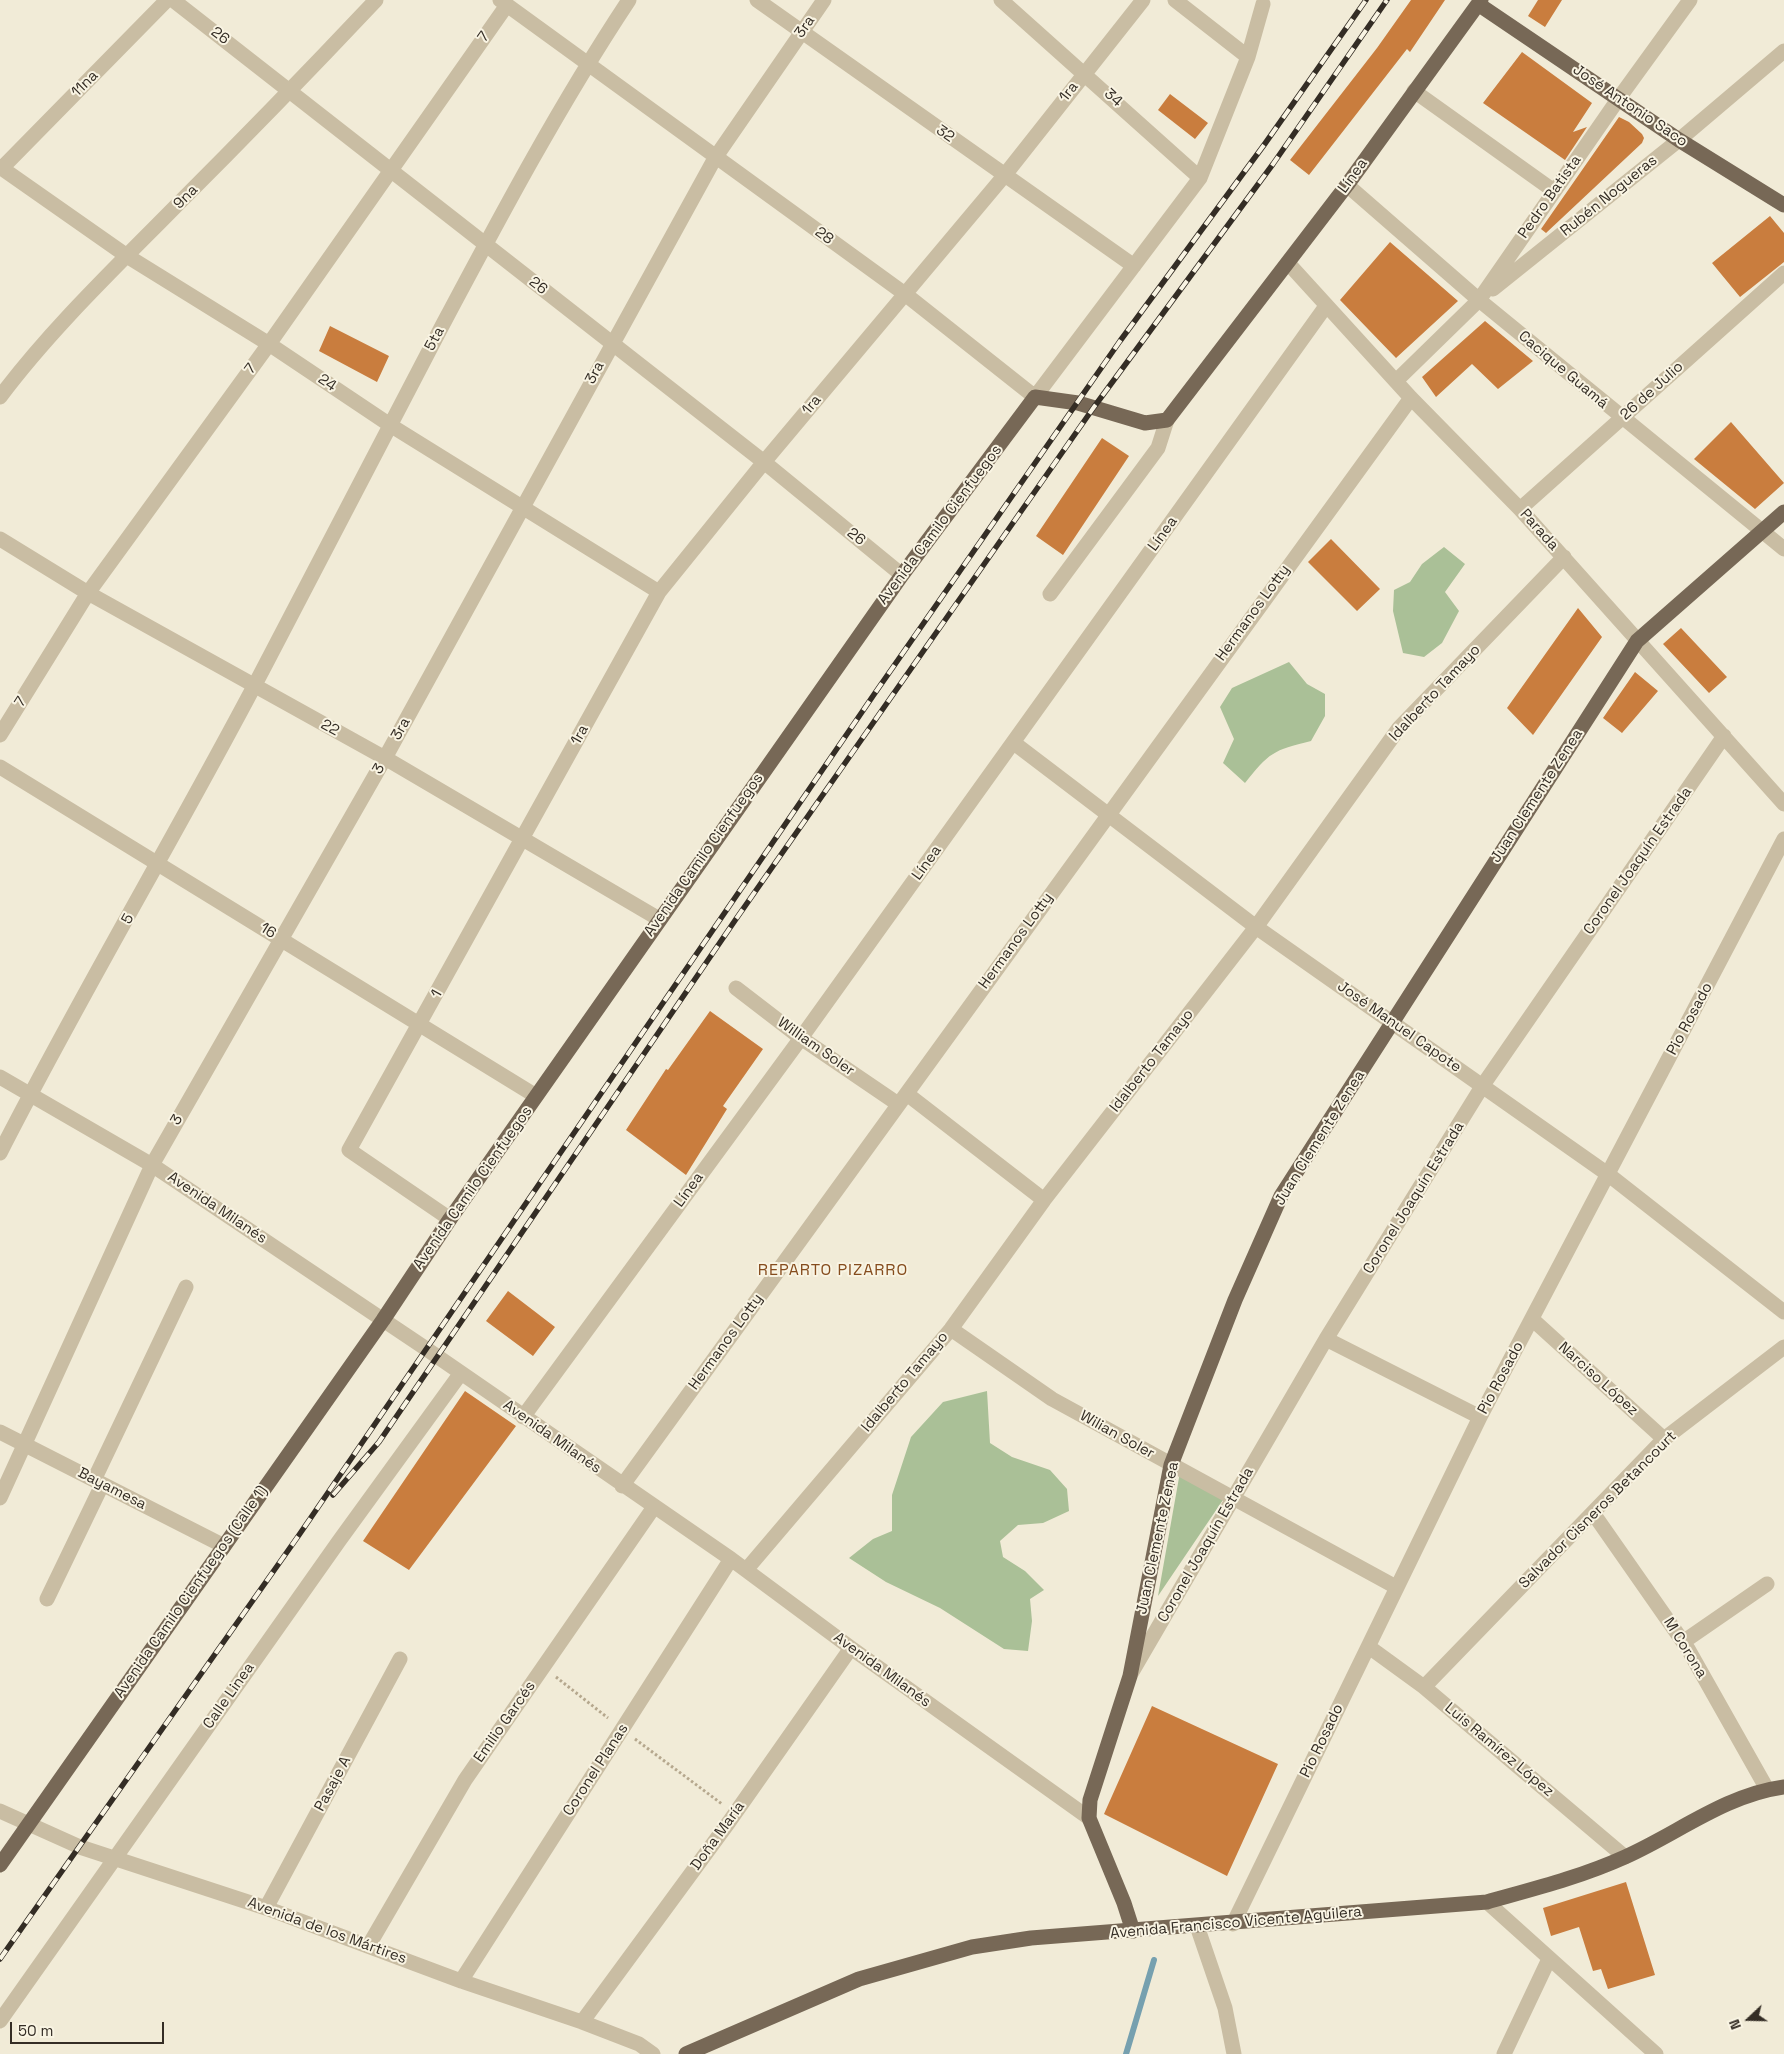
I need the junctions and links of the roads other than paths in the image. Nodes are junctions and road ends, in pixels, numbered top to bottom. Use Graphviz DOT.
graph roads {
  1 [pos="167,0"];
  2 [pos="173,0"];
  3 [pos="376,0"];
  4 [pos="630,0"];
  5 [pos="757,0"];
  6 [pos="824,0"];
  7 [pos="1001,0"];
  8 [pos="1143,0"];
  9 [pos="1175,0"];
  10 [pos="1690,0"];
  11 [pos="503,2"];
  12 [pos="1480,2"];
  13 [pos="1263,4"];
  14 [pos="801,32"];
  15 [pos="1784,51"];
  16 [pos="1248,57"];
  17 [pos="587,63"];
  18 [pos="1084,72"];
  19 [pos="291,91"];
  20 [pos="1414,92"];
  21 [pos="1618,98"];
  22 [pos="1679,140"];
  23 [pos="715,158"];
  24 [pos="1,167"];
  25 [pos="390,169"];
  26 [pos="1004,176"];
  27 [pos="1200,178"];
  28 [pos="1347,185"];
  29 [pos="1554,191"];
  30 [pos="1784,205"];
  31 [pos="485,244"];
  32 [pos="127,256"];
  33 [pos="1288,263"];
  34 [pos="1134,266"];
  35 [pos="1784,273"];
  36 [pos="905,294"];
  37 [pos="1479,300"];
  38 [pos="1326,306"];
  39 [pos="611,342"];
  40 [pos="269,344"];
  41 [pos="1396,382"];
  42 [pos="0,397"];
  43 [pos="1035,397"];
  44 [pos="1411,398"];
  45 [pos="1622,419"];
  46 [pos="1167,420"];
  47 [pos="390,425"];
  48 [pos="764,462"];
  49 [pos="523,508"];
  50 [pos="1520,509"];
  51 [pos="1784,512"];
  52 [pos="1761,531"];
  53 [pos="0,539"];
  54 [pos="1784,548"];
  55 [pos="1564,558"];
  56 [pos="902,575"];
  57 [pos="659,592"];
  58 [pos="88,593"];
  59 [pos="1050,594"];
  60 [pos="1637,641"];
  61 [pos="254,686"];
  62 [pos="0,735"];
  63 [pos="1724,736"];
  64 [pos="1014,743"];
  65 [pos="385,758"];
  66 [pos="0,767"];
  67 [pos="1784,804"];
  68 [pos="1106,814"];
  69 [pos="523,837"];
  70 [pos="1784,839"];
  71 [pos="159,864"];
  72 [pos="659,919"];
  73 [pos="1256,927"];
  74 [pos="281,940"];
  75 [pos="736,988"];
  76 [pos="1391,1023"];
  77 [pos="420,1025"];
  78 [pos="801,1038"];
  79 [pos="0,1077"];
  80 [pos="1484,1085"];
  81 [pos="30,1093"];
  82 [pos="536,1096"];
  83 [pos="902,1099"];
  84 [pos="0,1153"];
  85 [pos="152,1165"];
  86 [pos="1609,1175"];
  87 [pos="1044,1200"];
  88 [pos="450,1219"];
  89 [pos="186,1287"];
  90 [pos="1784,1312"];
  91 [pos="1532,1319"];
  92 [pos="383,1320"];
  93 [pos="950,1329"];
  94 [pos="1326,1339"];
  95 [pos="1784,1346"];
  96 [pos="461,1373"];
  97 [pos="523,1417"];
  98 [pos="1480,1417"];
  99 [pos="0,1432"];
  100 [pos="1664,1439"];
  101 [pos="24,1444"];
  102 [pos="1171,1465"];
  103 [pos="98,1483"];
  104 [pos="622,1486"];
  105 [pos="0,1498"];
  106 [pos="1234,1498"];
  107 [pos="654,1508"];
  108 [pos="1593,1513"];
  109 [pos="224,1546"];
  110 [pos="731,1559"];
  111 [pos="746,1570"];
  112 [pos="1767,1584"];
  113 [pos="1396,1587"];
  114 [pos="47,1599"];
  115 [pos="1683,1642"];
  116 [pos="1369,1647"];
  117 [pos="851,1648"];
  118 [pos="400,1660"];
  119 [pos="1130,1676"];
  120 [pos="1424,1687"];
  121 [pos="1784,1787"];
  122 [pos="1767,1789"];
  123 [pos="0,1811"];
  124 [pos="1089,1818"];
  125 [pos="29,1824"];
  126 [pos="1625,1857"];
  127 [pos="114,1859"];
  128 [pos="0,1864"];
  129 [pos="1487,1902"];
  130 [pos="266,1908"];
  131 [pos="1232,1924"];
  132 [pos="1197,1926"];
  133 [pos="1133,1931"];
  134 [pos="369,1945"];
  135 [pos="1549,1959"];
  136 [pos="461,1981"];
  137 [pos="0,2021"];
  138 [pos="582,2022"];
  139 [pos="653,2054"];
  140 [pos="686,2054"];
  141 [pos="1234,2054"];
  142 [pos="1504,2054"];
  143 [pos="1656,2054"];
  1 -- 24 [label="street, 11na"];
  2 -- 19 [label="street, 26"];
  3 -- 19 [label="street, 9na"];
  4 -- 17 [label="street, 5ta"];
  5 -- 14 [label="street, 32"];
  6 -- 14 [label="street, 3ra"];
  7 -- 18 [label="street, 34"];
  8 -- 18 [label="street, 1ra"];
  9 -- 16 [label="street"];
  10 -- 21 [label="street, Pedro Batista"];
  11 -- 17 [label="street, 28"];
  11 -- 25 [label="street, 7"];
  12 -- 20 [label="main road, Línea"];
  12 -- 21 [label="main road, José Antonio Saco"];
  13 -- 16 [label="street"];
  14 -- 23 [label="street, 3ra"];
  14 -- 26 [label="street, 32"];
  15 -- 22 [label="street, Rubén Nogueras"];
  16 -- 27 [label="street"];
  17 -- 23 [label="street, 28"];
  17 -- 31 [label="street, 5ta"];
  18 -- 26 [label="street, 1ra"];
  18 -- 27 [label="street, 34"];
  19 -- 25 [label="street, 26"];
  19 -- 32 [label="street, 9na"];
  20 -- 28 [label="main road, Línea"];
  20 -- 29 [label="street"];
  21 -- 22 [label="main road, José Antonio Saco"];
  21 -- 29 [label="street, Pedro Batista"];
  22 -- 30 [label="main road, José Antonio Saco"];
  22 -- 37 [label="street, Rubén Nogueras"];
  23 -- 36 [label="street, 28"];
  23 -- 39 [label="street, 3ra"];
  24 -- 32 [label="street, 24"];
  25 -- 31 [label="street, 26"];
  25 -- 40 [label="street, 7"];
  26 -- 34 [label="street, 32"];
  26 -- 36 [label="street, 1ra"];
  27 -- 34 [label="street"];
  28 -- 33 [label="main road, Línea"];
  28 -- 37 [label="street, Cacique Guamá"];
  29 -- 37 [label="street, Pedro Batista"];
  31 -- 39 [label="street, 26"];
  31 -- 47 [label="street, 5ta"];
  32 -- 40 [label="street, 24"];
  32 -- 42 [label="street, 9na"];
  33 -- 38 [label="street, Parada"];
  33 -- 46 [label="main road, Línea"];
  34 -- 43 [label="street"];
  35 -- 45 [label="street, 26 de Julio"];
  36 -- 43 [label="street, 28"];
  36 -- 48 [label="street, 1ra"];
  37 -- 41 [label="street, Pedro Batista"];
  37 -- 45 [label="street, Cacique Guamá"];
  38 -- 41 [label="street, Parada"];
  38 -- 64 [label="street, Línea"];
  39 -- 48 [label="street, 26"];
  39 -- 49 [label="street, 3ra"];
  40 -- 47 [label="street, 24"];
  40 -- 58 [label="street, 7"];
  41 -- 44 [label="street, Parada"];
  43 -- 46 [label="main road"];
  43 -- 56 [label="main road, Avenida Camilo Cienfuegos"];
  44 -- 50 [label="street, Parada"];
  44 -- 68 [label="street, Hermanos Lotty"];
  45 -- 50 [label="street, 26 de Julio"];
  45 -- 52 [label="street, Cacique Guamá"];
  46 -- 59 [label="street"];
  47 -- 49 [label="street, 24"];
  47 -- 61 [label="street, 5ta"];
  48 -- 56 [label="street, 26"];
  48 -- 57 [label="street, 1ra"];
  49 -- 57 [label="street, 24"];
  49 -- 65 [label="street, 3ra"];
  50 -- 55 [label="street, Parada"];
  51 -- 52 [label="main road, Juan Clemente Zenea"];
  52 -- 54 [label="street, Cacique Guamá"];
  52 -- 60 [label="main road, Juan Clemente Zenea"];
  53 -- 58 [label="street, 22"];
  55 -- 60 [label="street, Parada"];
  55 -- 73 [label="street, Idalberto Tamayo"];
  56 -- 72 [label="main road, Avenida Camilo Cienfuegos"];
  57 -- 69 [label="street, 1ra"];
  58 -- 61 [label="street, 22"];
  58 -- 62 [label="street, 7"];
  60 -- 63 [label="street, Parada"];
  60 -- 76 [label="main road, Juan Clemente Zenea"];
  61 -- 65 [label="street, 22"];
  61 -- 71 [label="street, 5"];
  63 -- 67 [label="street, Parada"];
  63 -- 80 [label="street, Coronel Joaquín Estrada"];
  64 -- 68 [label="street, José Manuel Capote"];
  64 -- 78 [label="street, Línea"];
  65 -- 69 [label="street, 22"];
  65 -- 74 [label="street, 3"];
  66 -- 71 [label="street, 16"];
  68 -- 73 [label="street, José Manuel Capote"];
  68 -- 83 [label="street, Hermanos Lotty"];
  69 -- 72 [label="street, 22"];
  69 -- 77 [label="street, 1"];
  70 -- 86 [label="street, Pio Rosado"];
  71 -- 74 [label="street, 16"];
  71 -- 81 [label="street, 5"];
  72 -- 82 [label="main road, Avenida Camilo Cienfuegos"];
  73 -- 76 [label="street, José Manuel Capote"];
  73 -- 87 [label="street, Idalberto Tamayo"];
  74 -- 77 [label="street, 16"];
  74 -- 85 [label="street, 3"];
  75 -- 78 [label="street, William Soler"];
  76 -- 80 [label="street, José Manuel Capote"];
  76 -- 102 [label="main road, Juan Clemente Zenea"];
  77 -- 82 [label="street, 16"];
  77 -- 88 [label="street, 1"];
  78 -- 83 [label="street, William Soler"];
  78 -- 97 [label="street, Línea"];
  79 -- 81 [label="street, Avenida Milanés"];
  80 -- 86 [label="street, José Manuel Capote"];
  80 -- 94 [label="street, Coronel Joaquín Estrada"];
  81 -- 84 [label="street, 5"];
  81 -- 85 [label="street, Avenida Milanés"];
  82 -- 88 [label="main road, Avenida Camilo Cienfuegos"];
  83 -- 87 [label="street, William Soler"];
  83 -- 104 [label="street, Hermanos Lotty"];
  85 -- 92 [label="street, Avenida Milanés"];
  85 -- 101 [label="street, 3"];
  86 -- 90 [label="street, José Manuel Capote"];
  86 -- 91 [label="street, Pio Rosado"];
  87 -- 93 [label="street, Idalberto Tamayo"];
  88 -- 92 [label="main road, Avenida Camilo Cienfuegos"];
  89 -- 103 [label="street"];
  91 -- 98 [label="street, Pio Rosado"];
  91 -- 100 [label="street, Narciso López"];
  92 -- 96 [label="street, Avenida Milanés"];
  92 -- 109 [label="main road, Avenida Camilo Cienfuegos (Calle 1)"];
  93 -- 102 [label="street, Wilian Soler"];
  93 -- 111 [label="street, Idalberto Tamayo"];
  94 -- 98 [label="street"];
  94 -- 106 [label="street, Coronel Joaquín Estrada"];
  95 -- 100 [label="street, Salvador Cisneros Betancourt"];
  96 -- 97 [label="street, Avenida Milanés"];
  96 -- 127 [label="street, Calle Linea"];
  97 -- 104 [label="street, Avenida Milanés"];
  98 -- 113 [label="street, Pio Rosado"];
  99 -- 101 [label="street, Bayamesa"];
  100 -- 108 [label="street, Salvador Cisneros Betancourt"];
  101 -- 103 [label="street, Bayamesa"];
  101 -- 105 [label="street, 3"];
  102 -- 106 [label="street, Wilian Soler"];
  102 -- 119 [label="main road, Juan Clemente Zenea"];
  103 -- 109 [label="street, Bayamesa"];
  103 -- 114 [label="street"];
  104 -- 107 [label="street, Avenida Milanés"];
  106 -- 113 [label="street, Wilian Soler"];
  106 -- 119 [label="street, Coronel Joaquín Estrada"];
  107 -- 110 [label="street, Avenida Milanés"];
  107 -- 134 [label="street, Emilio Garcés"];
  108 -- 115 [label="street, M Corona"];
  108 -- 120 [label="street, Salvador Cisneros Betancourt"];
  109 -- 125 [label="main road, Avenida Camilo Cienfuegos (Calle 1)"];
  110 -- 111 [label="street, Avenida Milanés"];
  110 -- 136 [label="street, Coronel Planas"];
  111 -- 117 [label="street, Avenida Milanés"];
  112 -- 115 [label="street"];
  113 -- 116 [label="street, Pio Rosado"];
  115 -- 122 [label="street, M Corona"];
  116 -- 120 [label="street, Luis Ramírez López"];
  116 -- 131 [label="street, Pio Rosado"];
  117 -- 124 [label="street, Avenida Milanés"];
  117 -- 138 [label="street, Doña María"];
  118 -- 130 [label="street, Pasaje A"];
  119 -- 124 [label="main road, Juan Clemente Zenea"];
  120 -- 126 [label="street, Luis Ramírez López"];
  121 -- 122 [label="main road, Avenida Francisco Vicente Aguilera"];
  122 -- 126 [label="main road, Avenida Francisco Vicente Aguilera"];
  123 -- 125 [label="street, Avenida de los Mártires"];
  124 -- 133 [label="main road, Juan Clemente Zenea"];
  125 -- 127 [label="street, Avenida de los Mártires"];
  125 -- 128 [label="main road, Avenida Camilo Cienfuegos (Calle 1)"];
  126 -- 129 [label="main road, Avenida Francisco Vicente Aguilera"];
  127 -- 130 [label="street, Avenida de los Mártires"];
  127 -- 137 [label="street, Calle Linea"];
  129 -- 131 [label="main road, Avenida Francisco Vicente Aguilera"];
  129 -- 135 [label="street"];
  130 -- 134 [label="street, Avenida de los Mártires"];
  131 -- 132 [label="main road, Avenida Francisco Vicente Aguilera"];
  132 -- 133 [label="main road, Avenida Francisco Vicente Aguilera"];
  132 -- 141 [label="street"];
  133 -- 140 [label="main road, Avenida Francisco Vicente Aguilera"];
  134 -- 136 [label="street, Avenida de los Mártires"];
  135 -- 142 [label="street"];
  135 -- 143 [label="street"];
  136 -- 138 [label="street, Avenida de los Mártires"];
  138 -- 139 [label="street, Avenida de los Mártires"];
}
